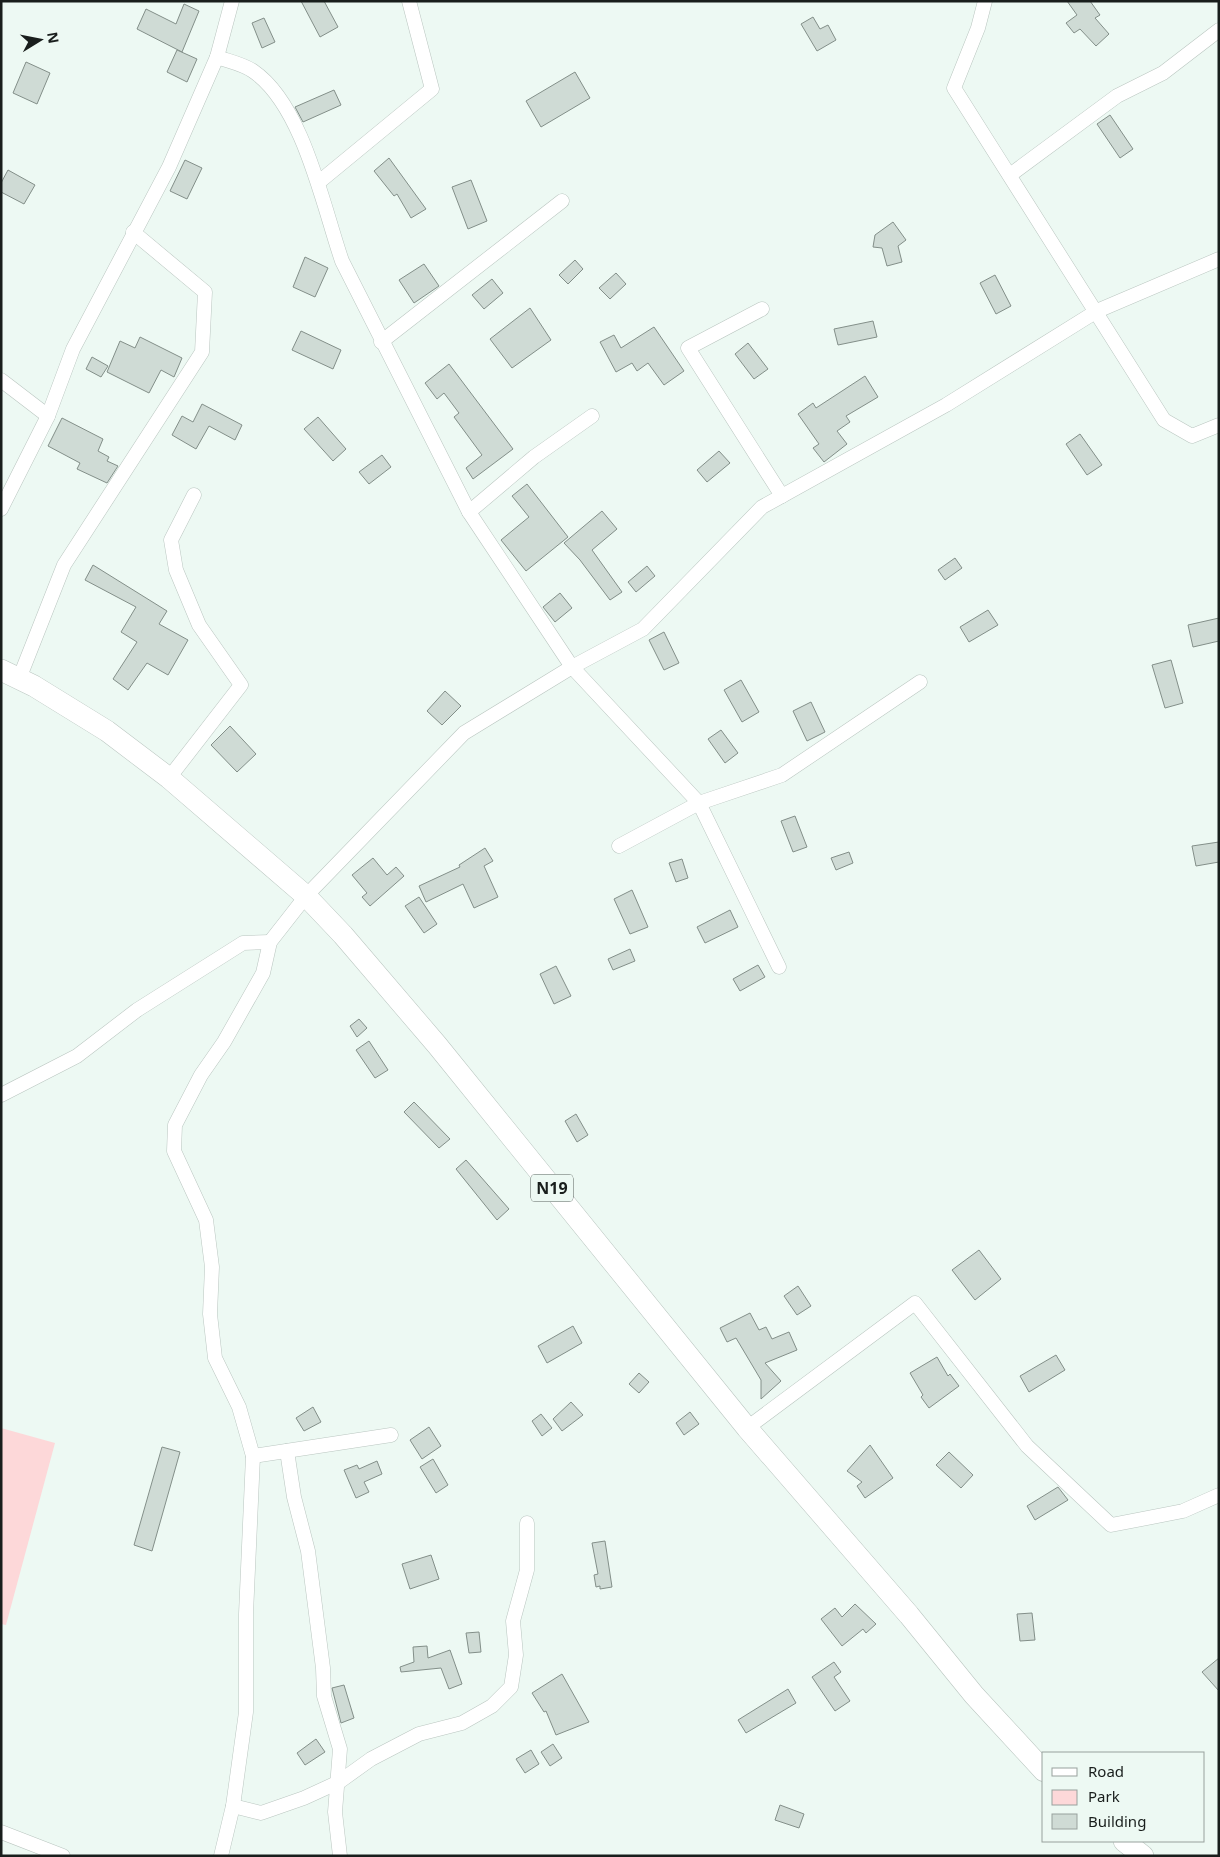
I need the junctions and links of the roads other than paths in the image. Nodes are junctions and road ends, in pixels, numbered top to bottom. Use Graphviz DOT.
graph roads {
  1 [pos="232,1"];
  2 [pos="409,1"];
  3 [pos="985,1"];
  4 [pos="1219,30"];
  5 [pos="217,57"];
  6 [pos="1010,175"];
  7 [pos="319,182"];
  8 [pos="562,201"];
  9 [pos="133,232"];
  10 [pos="1219,259"];
  11 [pos="762,309"];
  12 [pos="1097,311"];
  13 [pos="381,342"];
  14 [pos="1,380"];
  15 [pos="48,416"];
  16 [pos="592,416"];
  17 [pos="1219,425"];
  18 [pos="194,495"];
  19 [pos="782,496"];
  20 [pos="1,509"];
  21 [pos="469,512"];
  22 [pos="572,667"];
  23 [pos="10,674"];
  24 [pos="920,682"];
  25 [pos="169,778"];
  26 [pos="699,803"];
  27 [pos="619,846"];
  28 [pos="306,896"];
  29 [pos="270,942"];
  30 [pos="779,967"];
  31 [pos="1,1095"];
  32 [pos="747,1428"];
  33 [pos="391,1435"];
  34 [pos="287,1451"];
  35 [pos="253,1456"];
  36 [pos="1219,1495"];
  37 [pos="527,1523"];
  38 [pos="1042,1769"];
  39 [pos="339,1782"];
  40 [pos="233,1806"];
  41 [pos="1,1832"];
  42 [pos="1125,1842"];
  43 [pos="63,1856"];
  44 [pos="221,1856"];
  45 [pos="340,1856"];
  46 [pos="1143,1856"];
  1 -- 5 [label="street"];
  2 -- 7 [label="street"];
  3 -- 6 [label="street"];
  4 -- 6 [label="street"];
  5 -- 7 [label="street"];
  5 -- 9 [label="street"];
  6 -- 12 [label="street"];
  7 -- 13 [label="street"];
  8 -- 13 [label="street"];
  9 -- 15 [label="street"];
  9 -- 23 [label="street"];
  10 -- 12 [label="street"];
  11 -- 19 [label="street"];
  12 -- 17 [label="street"];
  12 -- 19 [label="street"];
  13 -- 21 [label="street"];
  14 -- 15 [label="street"];
  15 -- 20 [label="street"];
  16 -- 21 [label="street"];
  18 -- 25 [label="street"];
  19 -- 22 [label="street"];
  21 -- 22 [label="street"];
  22 -- 26 [label="street"];
  22 -- 28 [label="street"];
  23 -- 25 [label="main road, N19"];
  24 -- 26 [label="street"];
  25 -- 28 [label="main road, N19"];
  26 -- 27 [label="street"];
  26 -- 30 [label="street"];
  28 -- 29 [label="street"];
  28 -- 32 [label="main road, N19"];
  29 -- 31 [label="street"];
  29 -- 35 [label="street"];
  32 -- 36 [label="street"];
  32 -- 38 [label="main road, N19"];
  33 -- 34 [label="street"];
  34 -- 35 [label="street"];
  34 -- 39 [label="street"];
  35 -- 40 [label="street"];
  37 -- 39 [label="street"];
  39 -- 40 [label="street"];
  39 -- 45 [label="street"];
  40 -- 44 [label="street"];
  41 -- 43 [label="street"];
  42 -- 46 [label="main road"];
}
